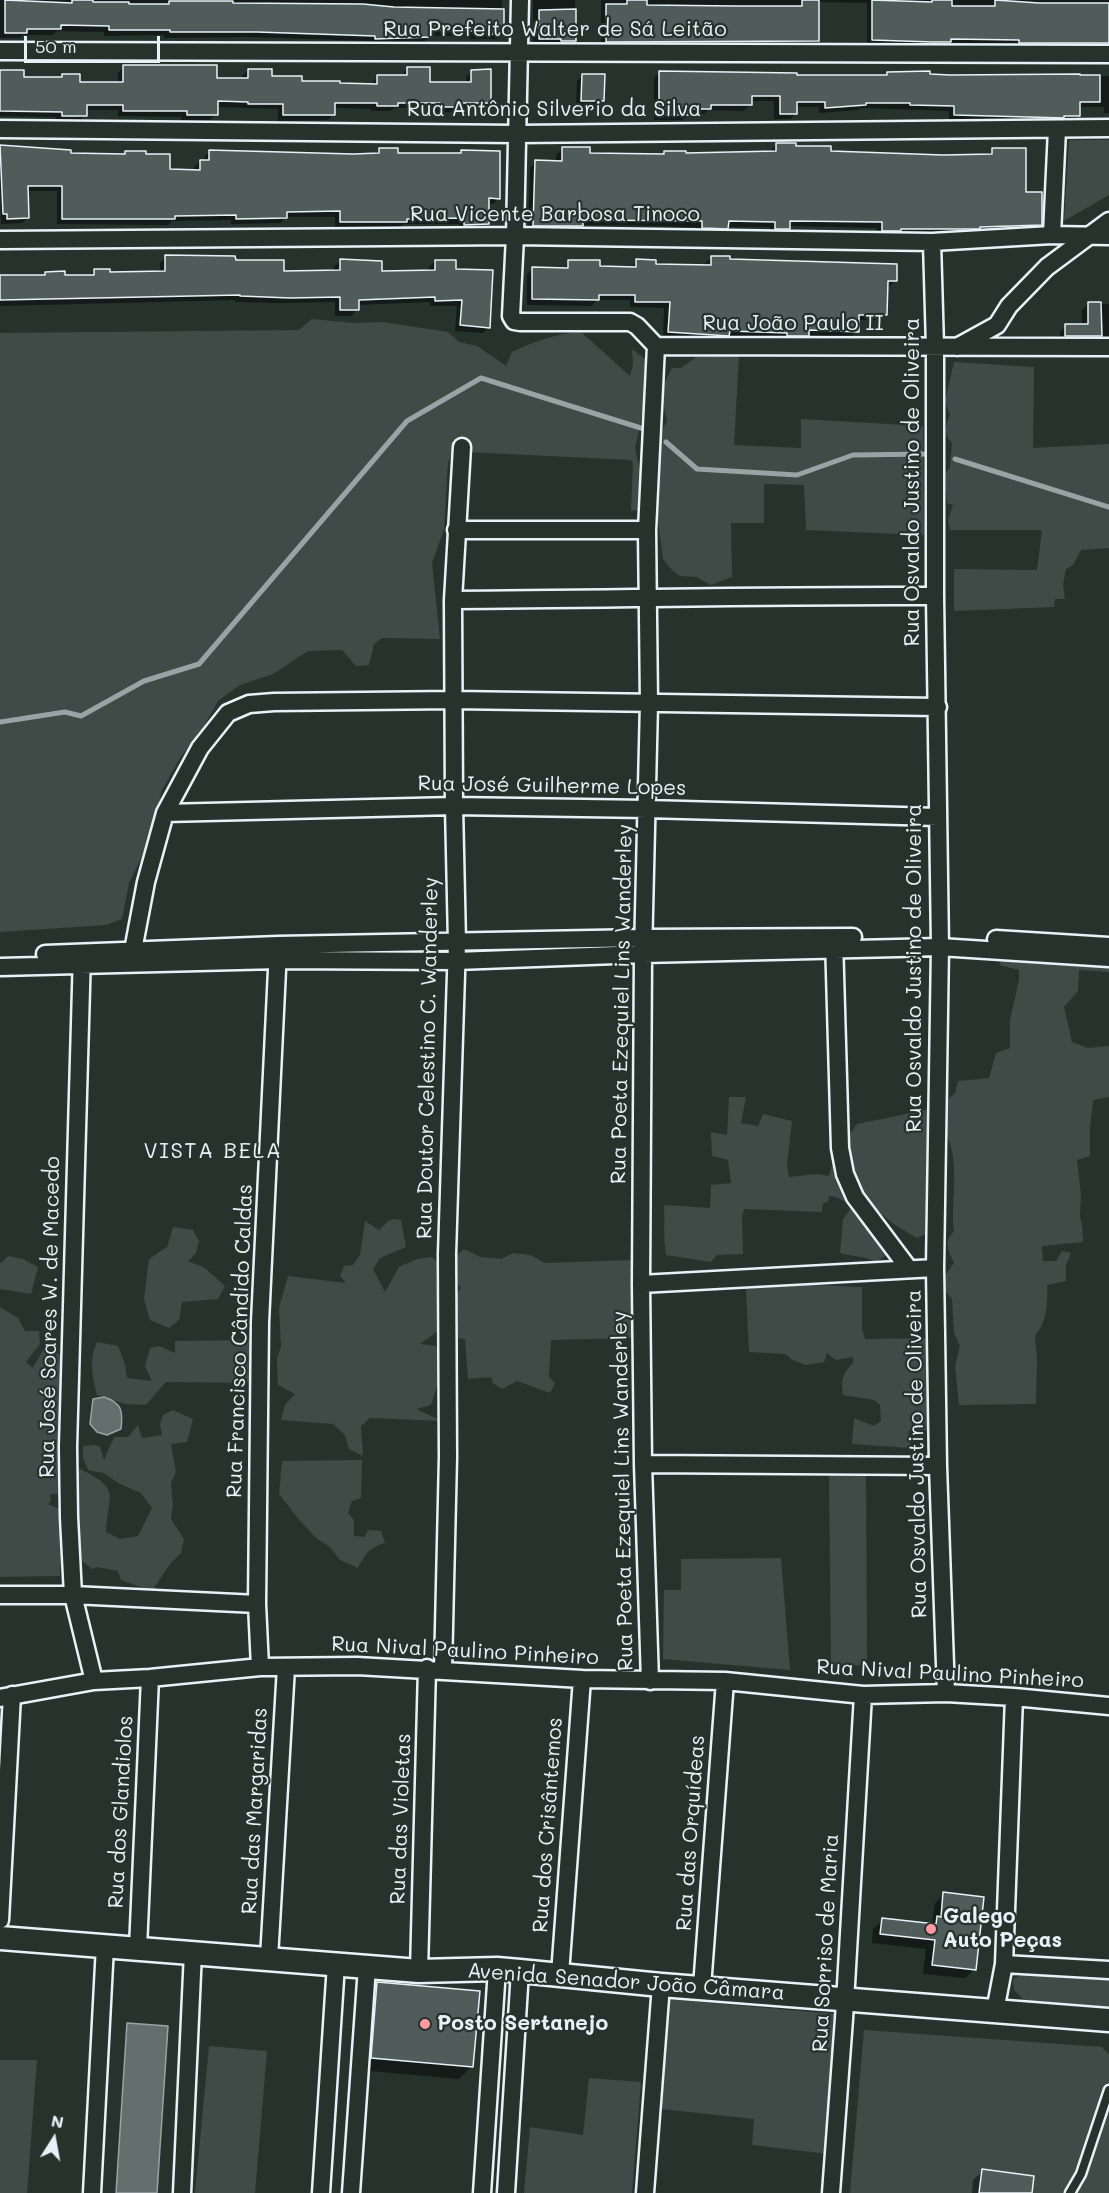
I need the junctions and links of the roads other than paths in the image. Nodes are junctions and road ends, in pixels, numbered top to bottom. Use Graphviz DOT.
graph roads {
  1 [pos="519,0"];
  2 [pos="0,51"];
  3 [pos="519,52"];
  4 [pos="1109,54"];
  5 [pos="1109,128"];
  6 [pos="0,129"];
  7 [pos="1057,129"];
  8 [pos="517,134"];
  9 [pos="1109,221"];
  10 [pos="1052,235"];
  11 [pos="515,236"];
  12 [pos="1087,236"];
  13 [pos="1109,236"];
  14 [pos="0,240"];
  15 [pos="932,242"];
  16 [pos="656,346"];
  17 [pos="935,347"];
  18 [pos="1109,347"];
  19 [pos="954,348"];
  20 [pos="462,447"];
  21 [pos="456,530"];
  22 [pos="647,530"];
  23 [pos="935,596"];
  24 [pos="648,599"];
  25 [pos="453,600"];
  26 [pos="453,700"];
  27 [pos="649,703"];
  28 [pos="938,707"];
  29 [pos="453,806"];
  30 [pos="647,809"];
  31 [pos="165,813"];
  32 [pos="938,817"];
  33 [pos="940,941"];
  34 [pos="458,943"];
  35 [pos="835,943"];
  36 [pos="1109,945"];
  37 [pos="643,946"];
  38 [pos="278,952"];
  39 [pos="0,956"];
  40 [pos="131,957"];
  41 [pos="81,958"];
  42 [pos="1109,958"];
  43 [pos="456,961"];
  44 [pos="0,967"];
  45 [pos="935,1268"];
  46 [pos="909,1269"];
  47 [pos="641,1284"];
  48 [pos="643,1464"];
  49 [pos="938,1466"];
  50 [pos="0,1595"];
  51 [pos="73,1595"];
  52 [pos="257,1604"];
  53 [pos="260,1667"];
  54 [pos="286,1667"];
  55 [pos="435,1669"];
  56 [pos="150,1678"];
  57 [pos="582,1679"];
  58 [pos="94,1681"];
  59 [pos="650,1681"];
  60 [pos="725,1681"];
  61 [pos="946,1694"];
  62 [pos="863,1695"];
  63 [pos="6,1697"];
  64 [pos="1014,1697"];
  65 [pos="1109,1706"];
  66 [pos="0,1920"];
  67 [pos="0,1938"];
  68 [pos="105,1946"];
  69 [pos="138,1948"];
  70 [pos="193,1952"];
  71 [pos="269,1958"];
  72 [pos="336,1964"];
  73 [pos="1004,1964"];
  74 [pos="367,1966"];
  75 [pos="497,1969"];
  76 [pos="1109,1970"];
  77 [pos="419,1971"];
  78 [pos="520,1971"];
  79 [pos="560,1974"];
  80 [pos="661,1985"];
  81 [pos="702,1987"];
  82 [pos="845,1999"];
  83 [pos="994,2011"];
  84 [pos="1109,2020"];
  85 [pos="1109,2090"];
  86 [pos="92,2193"];
  87 [pos="182,2193"];
  88 [pos="321,2193"];
  89 [pos="351,2193"];
  90 [pos="482,2193"];
  91 [pos="506,2193"];
  92 [pos="645,2193"];
  93 [pos="831,2193"];
  94 [pos="1070,2193"];
  1 -- 3 [label="street"];
  2 -- 3 [label="street, Rua Prefeito Walter de Sá Leitão"];
  3 -- 4 [label="street, Rua Prefeito Walter de Sá Leitão"];
  3 -- 8 [label="street"];
  5 -- 7 [label="street, Rua Antônio Silverio da Silva"];
  6 -- 8 [label="street, Rua Antônio Silverio da Silva"];
  7 -- 8 [label="street, Rua Antônio Silverio da Silva"];
  7 -- 10 [label="street"];
  8 -- 11 [label="street"];
  9 -- 12 [label="street"];
  10 -- 12 [label="street, Rua Vicente Barbosa Tinoco"];
  10 -- 15 [label="street, Rua Vicente Barbosa Tinoco"];
  11 -- 14 [label="street, Rua Vicente Barbosa Tinoco"];
  11 -- 15 [label="street, Rua Vicente Barbosa Tinoco"];
  11 -- 16 [label="street"];
  12 -- 13 [label="street, Rua Vicente Barbosa Tinoco"];
  12 -- 19 [label="street"];
  15 -- 17 [label="street, Rua Osvaldo Justino de Oliveira"];
  16 -- 17 [label="street, Rua João Paulo II"];
  16 -- 22 [label="street, Rua Poeta Ezequiel Lins Wanderley"];
  17 -- 19 [label="street, Rua João Paulo II"];
  17 -- 23 [label="street, Rua Osvaldo Justino de Oliveira"];
  18 -- 19 [label="street, Rua João Paulo II"];
  20 -- 21 [label="street, Rua Doutor Celestino C. Wanderley"];
  21 -- 22 [label="street"];
  21 -- 25 [label="street, Rua Doutor Celestino C. Wanderley"];
  22 -- 24 [label="street, Rua Poeta Ezequiel Lins Wanderley"];
  23 -- 24 [label="street"];
  23 -- 28 [label="street, Rua Osvaldo Justino de Oliveira"];
  24 -- 25 [label="street"];
  24 -- 27 [label="street, Rua Poeta Ezequiel Lins Wanderley"];
  25 -- 26 [label="street, Rua Doutor Celestino C. Wanderley"];
  26 -- 27 [label="street"];
  26 -- 29 [label="street, Rua Doutor Celestino C. Wanderley"];
  26 -- 31 [label="street"];
  27 -- 28 [label="street"];
  27 -- 30 [label="street, Rua Poeta Ezequiel Lins Wanderley"];
  28 -- 32 [label="street, Rua Osvaldo Justino de Oliveira"];
  29 -- 30 [label="street, Rua José Guilherme Lopes"];
  29 -- 31 [label="street, Rua José Guilherme Lopes"];
  29 -- 34 [label="street, Rua Doutor Celestino C. Wanderley"];
  30 -- 32 [label="street, Rua José Guilherme Lopes"];
  30 -- 37 [label="street, Rua Poeta Ezequiel Lins Wanderley"];
  31 -- 40 [label="street"];
  32 -- 33 [label="street, Rua Osvaldo Justino de Oliveira"];
  33 -- 35 [label="street"];
  33 -- 36 [label="street"];
  33 -- 42 [label="street"];
  33 -- 45 [label="street, Rua Osvaldo Justino de Oliveira"];
  34 -- 37 [label="street"];
  34 -- 38 [label="street"];
  34 -- 43 [label="street, Rua Doutor Celestino C. Wanderley"];
  35 -- 37 [label="street"];
  35 -- 46 [label="street"];
  37 -- 43 [label="street"];
  37 -- 47 [label="street, Rua Poeta Ezequiel Lins Wanderley"];
  38 -- 40 [label="street"];
  38 -- 43 [label="street"];
  38 -- 52 [label="street, Rua Francisco Cândido Caldas"];
  39 -- 41 [label="street"];
  40 -- 41 [label="street"];
  41 -- 44 [label="street"];
  41 -- 51 [label="street, Rua José Soares W. de Macedo"];
  43 -- 55 [label="street, Rua Doutor Celestino C. Wanderley"];
  45 -- 46 [label="street"];
  45 -- 49 [label="street, Rua Osvaldo Justino de Oliveira"];
  46 -- 47 [label="street"];
  47 -- 48 [label="street, Rua Poeta Ezequiel Lins Wanderley"];
  48 -- 49 [label="street"];
  48 -- 59 [label="street, Rua Poeta Ezequiel Lins Wanderley"];
  49 -- 61 [label="street, Rua Osvaldo Justino de Oliveira"];
  50 -- 51 [label="street"];
  51 -- 52 [label="street"];
  51 -- 58 [label="street, Rua José Soares W. de Macedo"];
  52 -- 53 [label="street, Rua Francisco Cândido Caldas"];
  53 -- 54 [label="street, Rua Nival Paulino Pinheiro"];
  53 -- 56 [label="street, Rua Nival Paulino Pinheiro"];
  54 -- 55 [label="street, Rua Nival Paulino Pinheiro"];
  54 -- 71 [label="street, Rua das Margaridas"];
  55 -- 57 [label="street, Rua Nival Paulino Pinheiro"];
  55 -- 77 [label="street, Rua das Violetas"];
  56 -- 58 [label="street, Rua Nival Paulino Pinheiro"];
  56 -- 69 [label="street, Rua dos Glandiolos"];
  57 -- 59 [label="street, Rua Nival Paulino Pinheiro"];
  57 -- 79 [label="street, Rua dos Crisântemos"];
  58 -- 63 [label="street, Rua Nival Paulino Pinheiro"];
  59 -- 60 [label="street, Rua Nival Paulino Pinheiro"];
  60 -- 62 [label="street, Rua Nival Paulino Pinheiro"];
  60 -- 81 [label="street, Rua das Orquídeas"];
  61 -- 62 [label="street, Rua Nival Paulino Pinheiro"];
  61 -- 64 [label="street, Rua Nival Paulino Pinheiro"];
  62 -- 82 [label="street, Rua Sorriso de Maria"];
  63 -- 66 [label="street"];
  64 -- 65 [label="street, Rua Nival Paulino Pinheiro"];
  64 -- 73 [label="street"];
  67 -- 68 [label="main road, Avenida Senador João Câmara"];
  68 -- 69 [label="main road, Avenida Senador João Câmara"];
  68 -- 86 [label="street"];
  69 -- 70 [label="main road, Avenida Senador João Câmara"];
  70 -- 71 [label="main road, Avenida Senador João Câmara"];
  70 -- 87 [label="street"];
  71 -- 72 [label="main road, Avenida Senador João Câmara"];
  72 -- 74 [label="main road, Avenida Senador João Câmara"];
  72 -- 88 [label="street"];
  73 -- 76 [label="street"];
  73 -- 83 [label="street"];
  74 -- 77 [label="main road, Avenida Senador João Câmara"];
  74 -- 89 [label="street"];
  75 -- 77 [label="main road, Avenida Senador João Câmara"];
  75 -- 78 [label="main road, Avenida Senador João Câmara"];
  75 -- 90 [label="street"];
  78 -- 79 [label="main road, Avenida Senador João Câmara"];
  78 -- 91 [label="street"];
  79 -- 80 [label="main road, Avenida Senador João Câmara"];
  80 -- 81 [label="main road, Avenida Senador João Câmara"];
  80 -- 92 [label="street"];
  81 -- 82 [label="main road, Avenida Senador João Câmara"];
  82 -- 83 [label="main road, Avenida Senador João Câmara"];
  82 -- 93 [label="street, Rua Sorriso de Maria"];
  83 -- 84 [label="main road, Avenida Senador João Câmara"];
  85 -- 94 [label="lane"];
}
